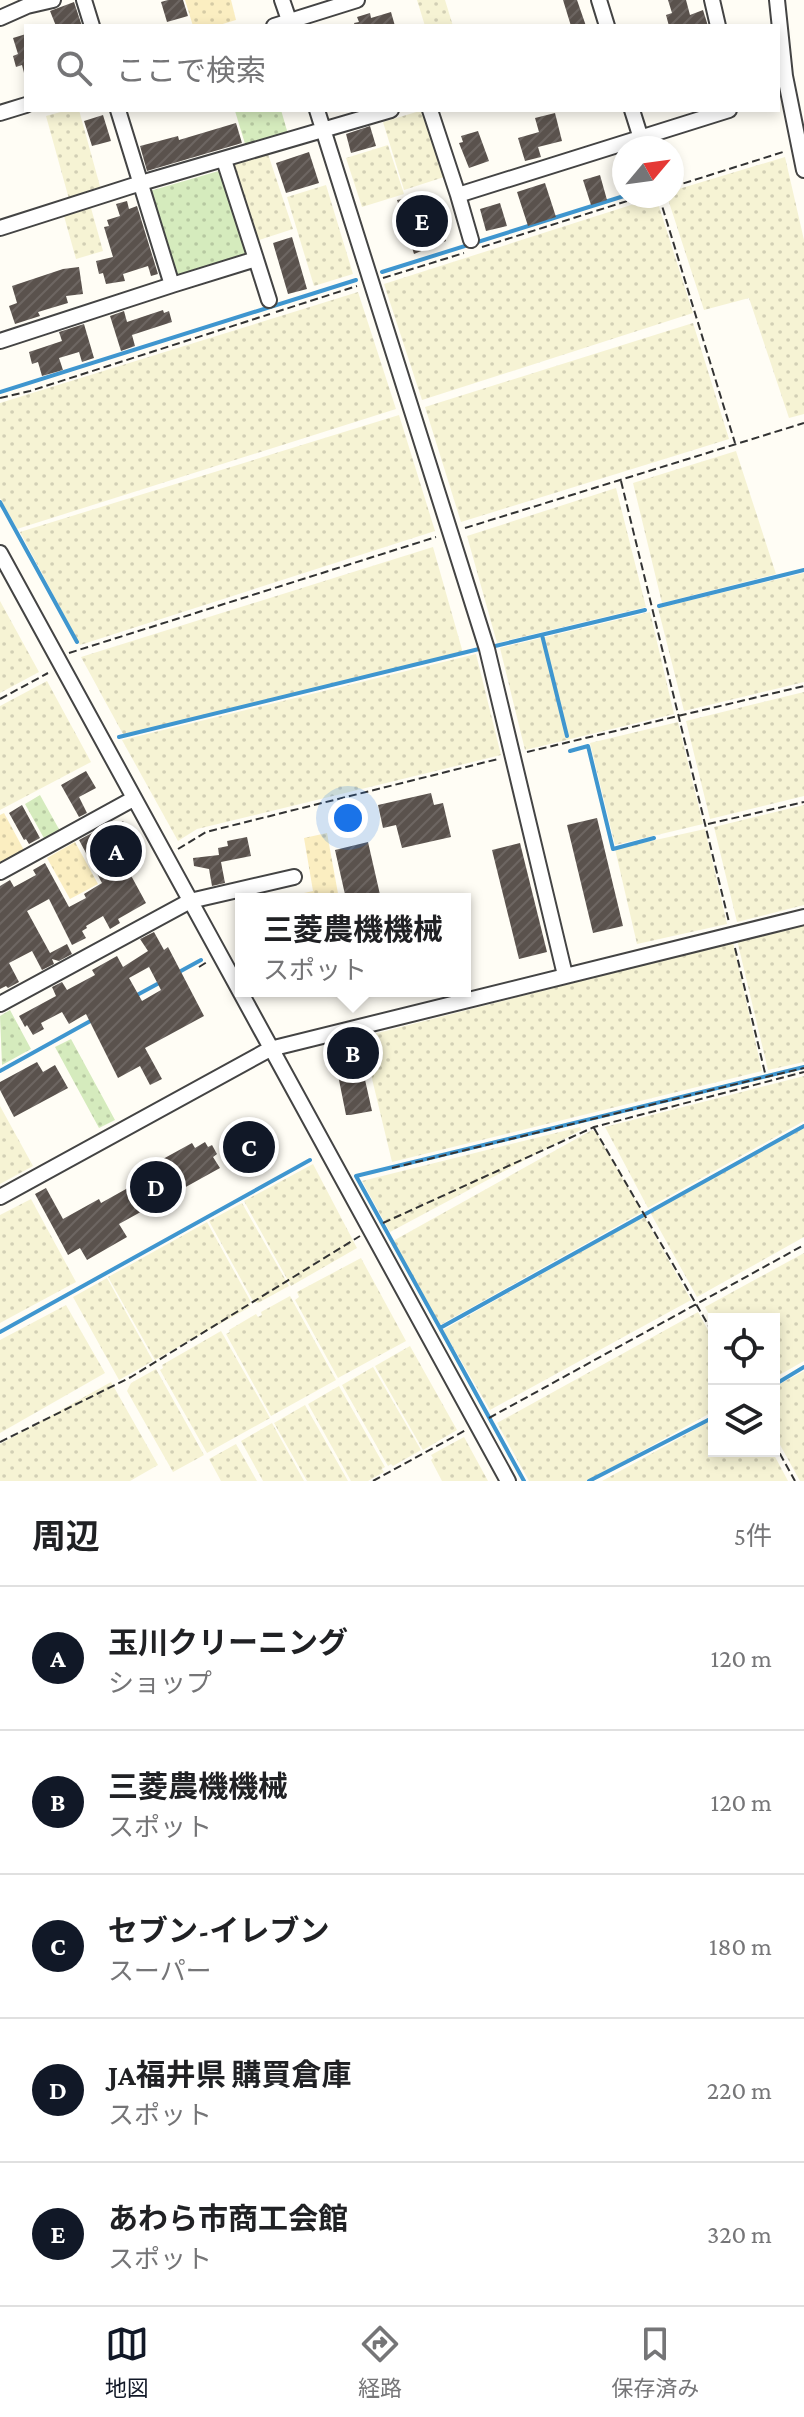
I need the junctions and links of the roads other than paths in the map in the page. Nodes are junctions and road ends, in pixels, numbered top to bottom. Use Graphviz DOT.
graph roads {
  1 [pos="53,0"];
  2 [pos="84,0"];
  3 [pos="282,0"];
  4 [pos="357,0"];
  5 [pos="599,0"];
  6 [pos="712,0"];
  7 [pos="777,0"];
  8 [pos="26,3"];
  9 [pos="0,18"];
  10 [pos="91,24"];
  11 [pos="290,24"];
  12 [pos="606,24"];
  13 [pos="718,24"];
  14 [pos="778,24"];
  15 [pos="780,48"];
  16 [pos="783,96"];
  17 [pos="24,106"];
  18 [pos="119,112"];
  19 [pos="318,112"];
  20 [pos="385,112"];
  21 [pos="431,112"];
  22 [pos="633,112"];
  23 [pos="724,112"];
  24 [pos="0,113"];
  25 [pos="323,131"];
  26 [pos="640,136"];
  27 [pos="660,136"];
  28 [pos="801,143"];
  29 [pos="612,151"];
  30 [pos="224,160"];
  31 [pos="804,170"];
  32 [pos="141,183"];
  33 [pos="458,195"];
  34 [pos="0,228"];
  35 [pos="474,244"];
  36 [pos="256,259"];
  37 [pos="172,285"];
  38 [pos="269,300"];
  39 [pos="1,337"];
  40 [pos="0,553"];
  41 [pos="133,799"];
  42 [pos="0,872"];
  43 [pos="294,877"];
  44 [pos="190,901"];
  45 [pos="804,917"];
  46 [pos="565,975"];
  47 [pos="235,984"];
  48 [pos="242,997"];
  49 [pos="0,1004"];
  50 [pos="270,1049"];
  51 [pos="0,1197"];
  52 [pos="508,1481"];
  1 -- 8 [label="street"];
  2 -- 10 [label="street"];
  3 -- 11 [label="street"];
  4 -- 11 [label="street"];
  5 -- 12 [label="street"];
  6 -- 13 [label="street"];
  7 -- 14 [label="street"];
  8 -- 9 [label="street"];
  15 -- 16 [label="street"];
  16 -- 28 [label="street"];
  17 -- 24 [label="street"];
  18 -- 32 [label="street"];
  19 -- 25 [label="street"];
  20 -- 25 [label="street"];
  21 -- 33 [label="street"];
  22 -- 26 [label="street"];
  23 -- 27 [label="street"];
  25 -- 30 [label="street"];
  25 -- 46 [label="street"];
  28 -- 31 [label="street"];
  29 -- 33 [label="street"];
  30 -- 32 [label="street"];
  30 -- 36 [label="street"];
  32 -- 34 [label="street"];
  32 -- 37 [label="street"];
  33 -- 35 [label="street"];
  36 -- 37 [label="street"];
  36 -- 38 [label="street"];
  37 -- 39 [label="street"];
  40 -- 41 [label="street"];
  41 -- 42 [label="street"];
  41 -- 44 [label="street"];
  43 -- 44 [label="street"];
  44 -- 47 [label="street"];
  44 -- 49 [label="street"];
  45 -- 46 [label="street"];
  46 -- 50 [label="street"];
  48 -- 50 [label="street"];
  50 -- 51 [label="street"];
  50 -- 52 [label="street"];
}
